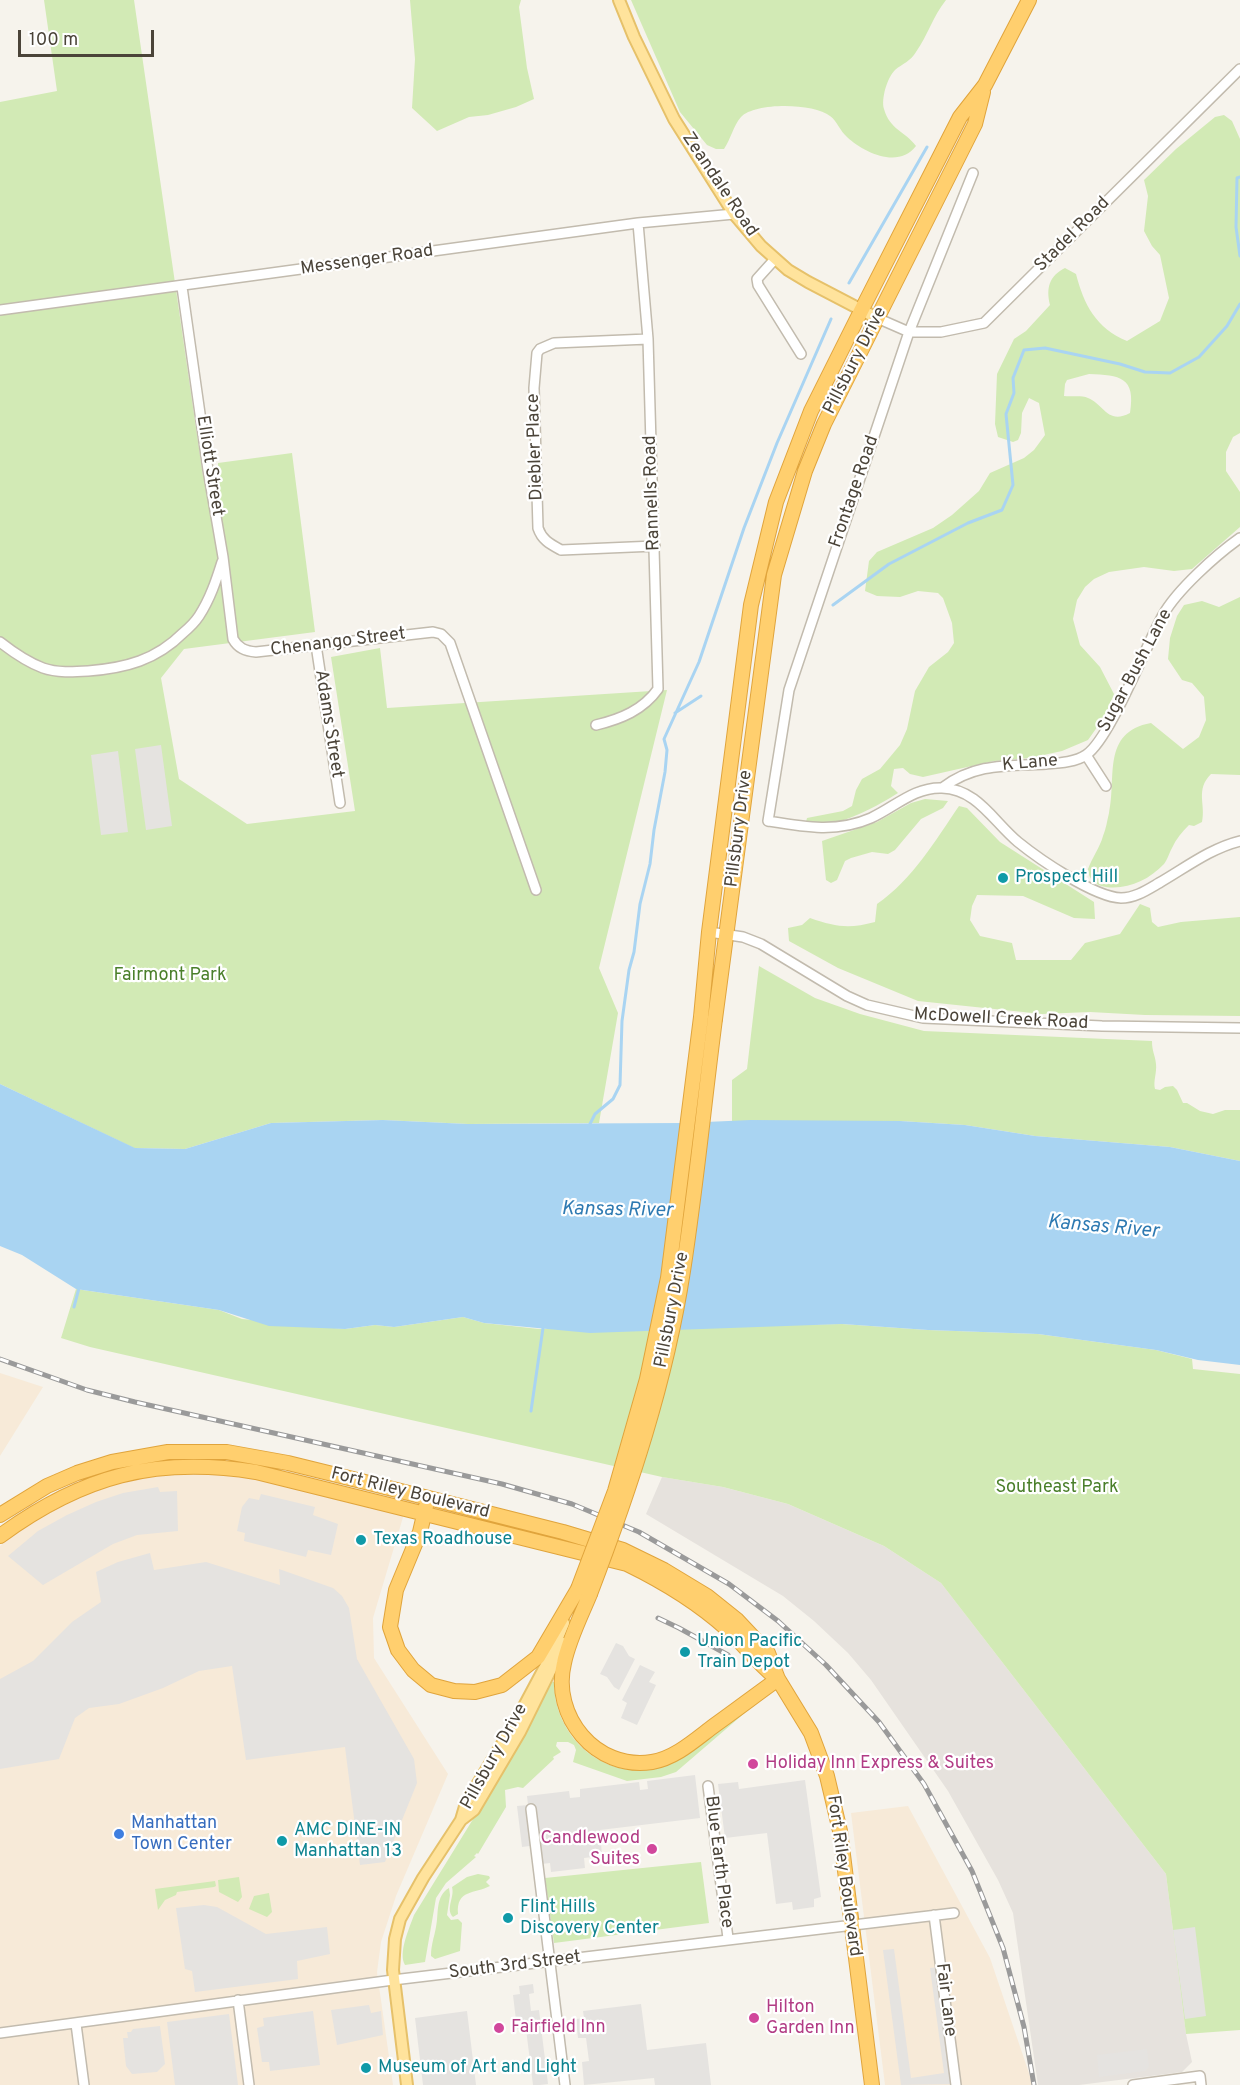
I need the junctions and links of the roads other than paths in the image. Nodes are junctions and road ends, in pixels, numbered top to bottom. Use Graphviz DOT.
graph roads {
  1 [pos="620,0"];
  2 [pos="1029,0"];
  3 [pos="1240,69"];
  4 [pos="985,85"];
  5 [pos="973,173"];
  6 [pos="734,214"];
  7 [pos="638,223"];
  8 [pos="775,259"];
  9 [pos="182,287"];
  10 [pos="0,310"];
  11 [pos="861,311"];
  12 [pos="877,318"];
  13 [pos="909,332"];
  14 [pos="648,339"];
  15 [pos="801,354"];
  16 [pos="1240,538"];
  17 [pos="655,546"];
  18 [pos="223,556"];
  19 [pos="0,642"];
  20 [pos="236,645"];
  21 [pos="316,645"];
  22 [pos="596,725"];
  23 [pos="1086,755"];
  24 [pos="1106,786"];
  25 [pos="942,788"];
  26 [pos="340,803"];
  27 [pos="1240,841"];
  28 [pos="536,890"];
  29 [pos="709,932"];
  30 [pos="727,934"];
  31 [pos="708,1018"];
  32 [pos="1240,1028"];
  33 [pos="428,1498"];
  34 [pos="424,1513"];
  35 [pos="0,1515"];
  36 [pos="0,1536"];
  37 [pos="584,1592"];
  38 [pos="778,1679"];
  39 [pos="708,1786"];
  40 [pos="531,1809"];
  41 [pos="954,1912"];
  42 [pos="934,1915"];
  43 [pos="851,1924"];
  44 [pos="728,1938"];
  45 [pos="549,1962"];
  46 [pos="393,1980"];
  47 [pos="238,2000"];
  48 [pos="76,2024"];
  49 [pos="0,2033"];
  50 [pos="1201,2081"];
  51 [pos="84,2085"];
  52 [pos="249,2085"];
  53 [pos="407,2085"];
  54 [pos="565,2085"];
  55 [pos="872,2085"];
  56 [pos="956,2085"];
  57 [pos="1133,2085"];
  1 -- 6 [label="main road, Zeandale Road"];
  2 -- 4 [label="highway, Pillsbury Drive"];
  3 -- 13 [label="street, Stadel Road"];
  4 -- 11 [label="highway, Pillsbury Drive"];
  4 -- 12 [label="highway, Pillsbury Drive"];
  5 -- 13 [label="street, Frontage Road"];
  6 -- 7 [label="street, Messenger Road"];
  6 -- 8 [label="main road, Zeandale Road"];
  7 -- 9 [label="street, Messenger Road"];
  7 -- 14 [label="street, Rannells Road"];
  8 -- 11 [label="main road, Zeandale Road"];
  8 -- 15 [label="street"];
  9 -- 10 [label="street, Messenger Road"];
  9 -- 18 [label="street, Elliott Street"];
  11 -- 12 [label="main road, Zeandale Road"];
  11 -- 29 [label="highway, Pillsbury Drive"];
  12 -- 13 [label="street, Stadel Road"];
  12 -- 30 [label="highway, Pillsbury Drive"];
  13 -- 25 [label="street, Frontage Road"];
  14 -- 17 [label="street, Rannells Road"];
  14 -- 17 [label="street, Diebler Place"];
  16 -- 23 [label="street, Sugar Bush Lane"];
  17 -- 22 [label="street, Rannells Road"];
  18 -- 19 [label="street"];
  18 -- 20 [label="street, Elliott Street"];
  20 -- 21 [label="street, Chenango Street"];
  21 -- 26 [label="street, Adams Street"];
  21 -- 28 [label="street, Chenango Street"];
  23 -- 24 [label="street"];
  23 -- 25 [label="street, K Lane"];
  25 -- 27 [label="street"];
  29 -- 30 [label="street, McDowell Creek Road"];
  29 -- 31 [label="highway, Pillsbury Drive"];
  30 -- 31 [label="highway, Pillsbury Drive"];
  30 -- 32 [label="street, McDowell Creek Road"];
  31 -- 37 [label="highway, Pillsbury Drive, bridge"];
  33 -- 34 [label="highway"];
  33 -- 35 [label="highway, Fort Riley Boulevard"];
  33 -- 38 [label="highway, Fort Riley Boulevard"];
  34 -- 36 [label="highway, Fort Riley Boulevard"];
  34 -- 37 [label="highway"];
  34 -- 38 [label="highway, Fort Riley Boulevard"];
  37 -- 38 [label="highway"];
  37 -- 46 [label="main road, Pillsbury Drive"];
  38 -- 43 [label="highway, Fort Riley Boulevard"];
  39 -- 44 [label="street, Blue Earth Place"];
  40 -- 45 [label="street"];
  41 -- 42 [label="street, South 3rd Street"];
  42 -- 43 [label="street, South 3rd Street"];
  42 -- 56 [label="street, Fair Lane"];
  43 -- 44 [label="street, South 3rd Street"];
  43 -- 55 [label="highway, Fort Riley Boulevard"];
  44 -- 45 [label="street, South 3rd Street"];
  45 -- 46 [label="street, South 3rd Street"];
  45 -- 54 [label="street"];
  46 -- 47 [label="street, South 3rd Street"];
  46 -- 53 [label="main road, Pillsbury Drive"];
  47 -- 48 [label="street, South 3rd Street"];
  47 -- 52 [label="street"];
  48 -- 49 [label="street, South 3rd Street"];
  48 -- 51 [label="street"];
  50 -- 57 [label="street"];
}
